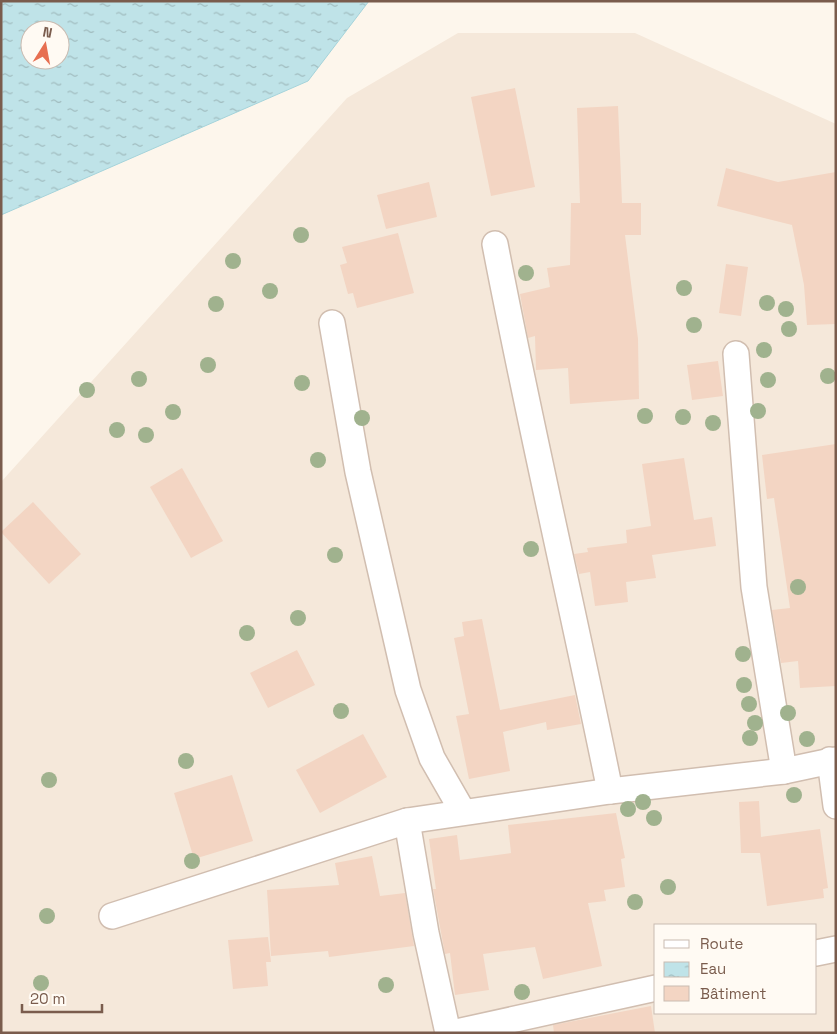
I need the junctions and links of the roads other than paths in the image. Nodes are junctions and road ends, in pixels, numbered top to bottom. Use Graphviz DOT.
graph roads {
  1 [pos="495,244"];
  2 [pos="332,322"];
  3 [pos="736,354"];
  4 [pos="833,760"];
  5 [pos="784,771"];
  6 [pos="610,791"];
  7 [pos="836,806"];
  8 [pos="463,812"];
  9 [pos="407,821"];
  10 [pos="112,916"];
  11 [pos="836,949"];
  12 [pos="817,953"];
  13 [pos="654,988"];
  14 [pos="450,1033"];
  1 -- 6 [label="street"];
  2 -- 8 [label="street"];
  3 -- 5 [label="street"];
  4 -- 5 [label="street"];
  4 -- 7 [label="street"];
  5 -- 6 [label="street"];
  6 -- 8 [label="street"];
  8 -- 9 [label="street"];
  9 -- 10 [label="street"];
  9 -- 14 [label="street"];
  11 -- 12 [label="street"];
  13 -- 14 [label="street"];
}
